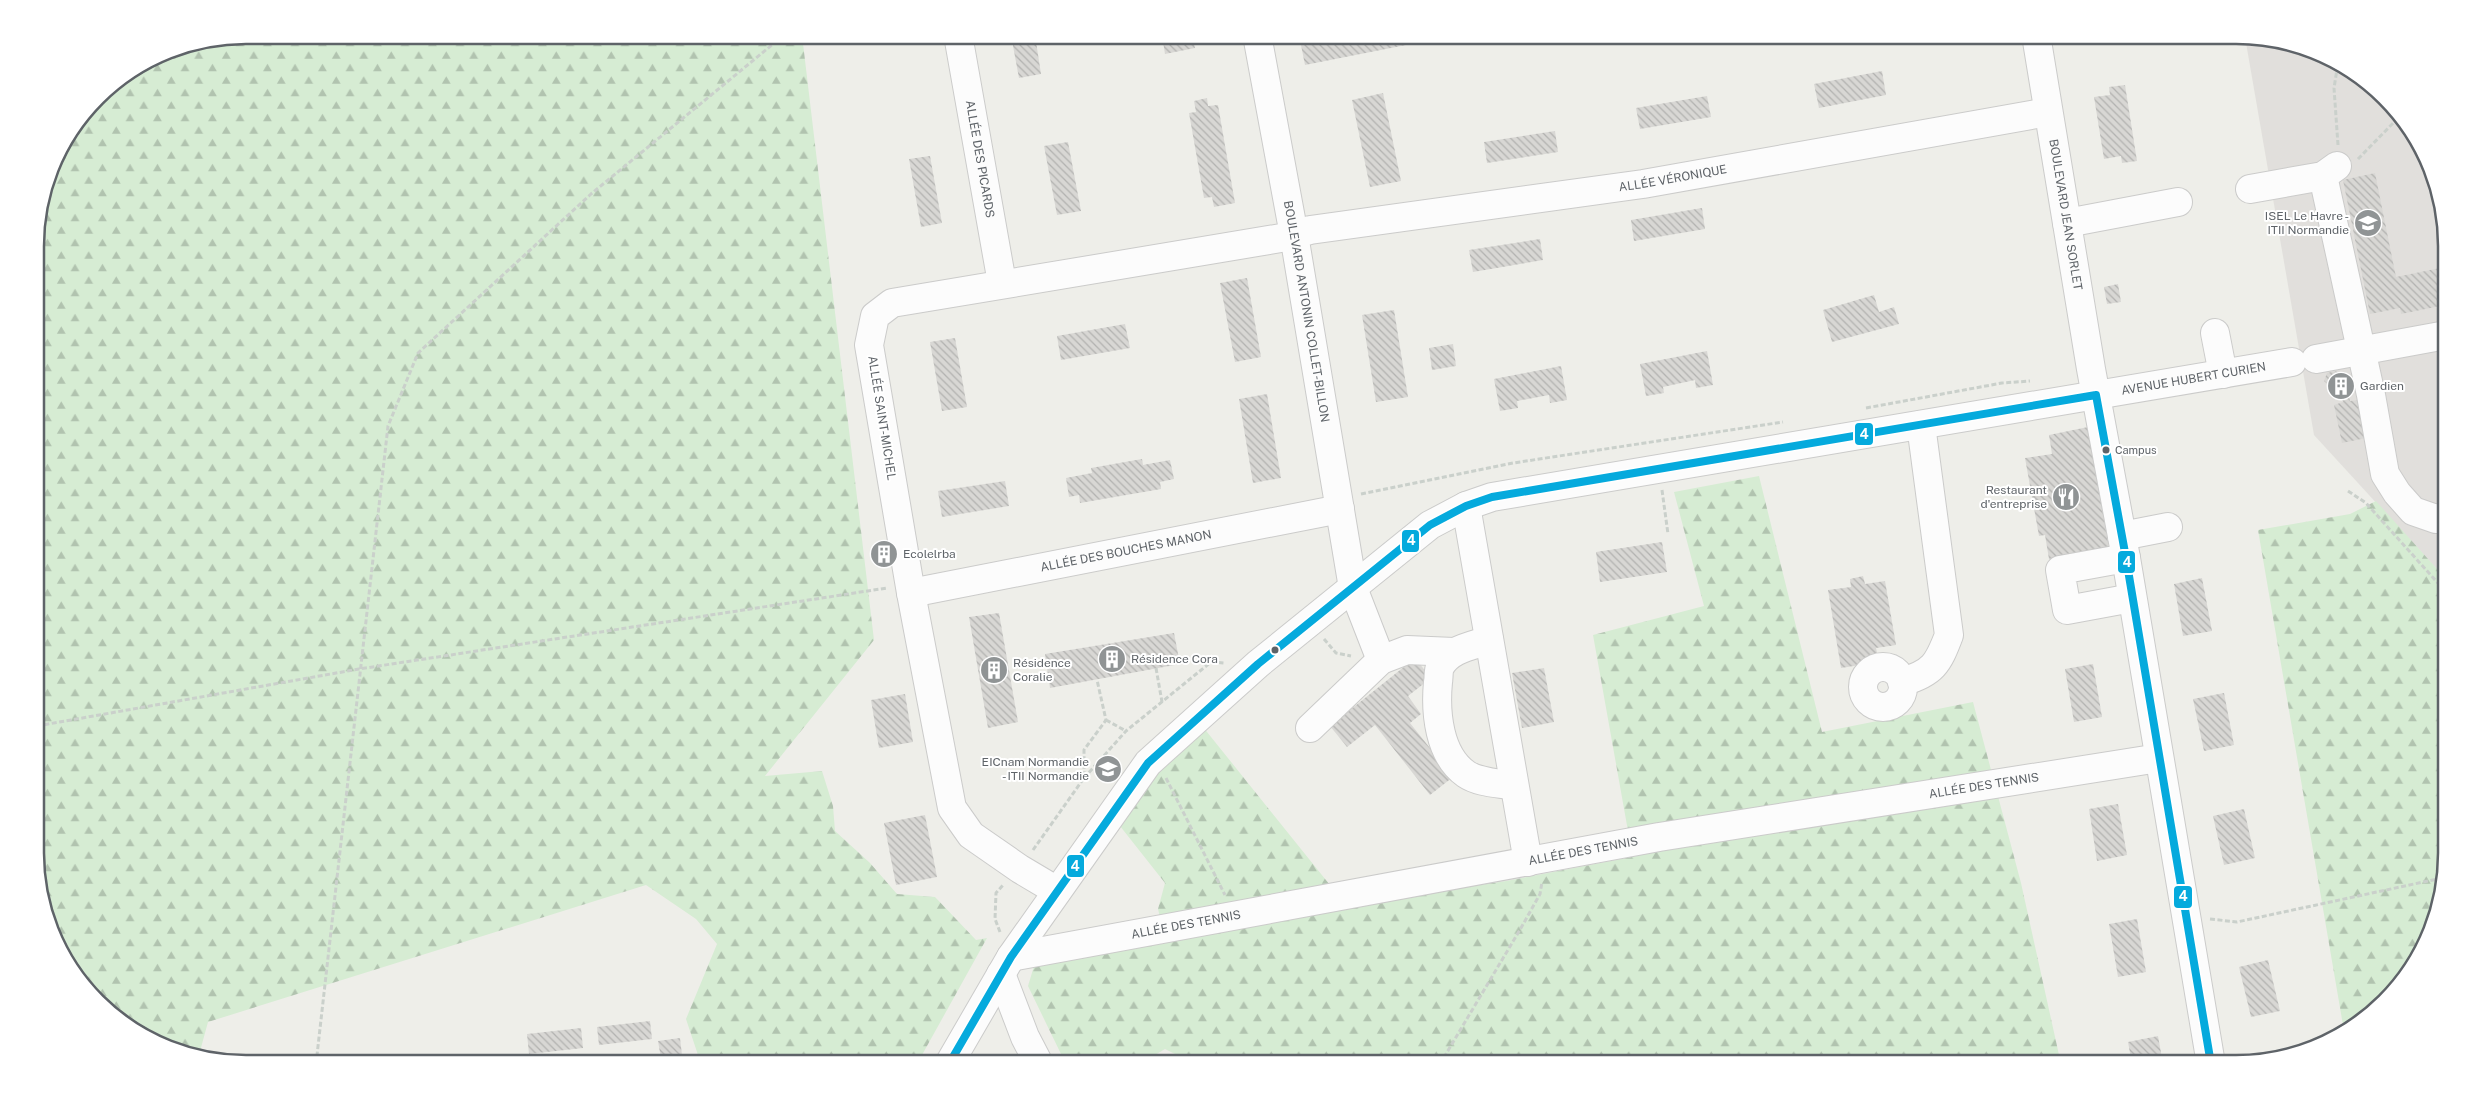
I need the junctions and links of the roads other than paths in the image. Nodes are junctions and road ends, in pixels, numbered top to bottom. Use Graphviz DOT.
graph roads {
  1 [pos="960,44"];
  2 [pos="1259,44"];
  3 [pos="2037,44"];
  4 [pos="2048,112"];
  5 [pos="2250,189"];
  6 [pos="2178,202"];
  7 [pos="2067,223"];
  8 [pos="1294,234"];
  9 [pos="1002,283"];
  10 [pos="2215,334"];
  11 [pos="2438,336"];
  12 [pos="2362,349"];
  13 [pos="2223,374"];
  14 [pos="2096,395"];
  15 [pos="1921,425"];
  16 [pos="1466,506"];
  17 [pos="1340,509"];
  18 [pos="2438,519"];
  19 [pos="2168,527"];
  20 [pos="2124,547"];
  21 [pos="1353,588"];
  22 [pos="910,589"];
  23 [pos="2132,598"];
  24 [pos="1489,640"];
  25 [pos="1454,652"];
  26 [pos="1376,665"];
  27 [pos="1902,682"];
  28 [pos="1310,728"];
  29 [pos="2159,758"];
  30 [pos="1514,786"];
  31 [pos="1534,860"];
  32 [pos="1058,892"];
  33 [pos="1006,966"];
  34 [pos="954,1055"];
  35 [pos="1034,1055"];
  36 [pos="2209,1055"];
  1 -- 9 [label="street, ALLÉE DES PICARDS"];
  2 -- 8 [label="street, BOULEVARD ANTONIN COLLET-BILLON"];
  3 -- 4 [label="street, BOULEVARD JEAN SORLET"];
  4 -- 7 [label="street, BOULEVARD JEAN SORLET"];
  4 -- 8 [label="street, ALLÉE VÉRONIQUE"];
  5 -- 12 [label="street"];
  6 -- 7 [label="street"];
  7 -- 14 [label="street, BOULEVARD JEAN SORLET"];
  8 -- 9 [label="street, ALLÉE SAINT-MICHEL"];
  8 -- 17 [label="street, BOULEVARD ANTONIN COLLET-BILLON"];
  9 -- 22 [label="street, ALLÉE SAINT-MICHEL"];
  10 -- 13 [label="street"];
  11 -- 12 [label="street, AVENUE HUBERT CURIEN"];
  12 -- 13 [label="street, AVENUE HUBERT CURIEN"];
  12 -- 18 [label="street"];
  13 -- 14 [label="street, AVENUE HUBERT CURIEN"];
  14 -- 15 [label="street, AVENUE HUBERT CURIEN"];
  14 -- 20 [label="street, BOULEVARD JEAN SORLET"];
  15 -- 16 [label="street, AVENUE HUBERT CURIEN"];
  15 -- 27 [label="street"];
  16 -- 21 [label="street, AVENUE HUBERT CURIEN"];
  16 -- 24 [label="street"];
  17 -- 21 [label="street, BOULEVARD ANTONIN COLLET-BILLON"];
  17 -- 22 [label="street, ALLÉE DES BOUCHES MANON"];
  19 -- 20 [label="street"];
  20 -- 23 [label="street, BOULEVARD JEAN SORLET"];
  20 -- 23 [label="street"];
  21 -- 26 [label="street, BOULEVARD ANTONIN COLLET-BILLON"];
  21 -- 32 [label="street, AVENUE HUBERT CURIEN"];
  22 -- 32 [label="street, ALLÉE SAINT-MICHEL"];
  23 -- 29 [label="street, BOULEVARD JEAN SORLET"];
  24 -- 25 [label="street"];
  24 -- 30 [label="street"];
  25 -- 26 [label="street"];
  25 -- 30 [label="street"];
  26 -- 28 [label="street"];
  29 -- 31 [label="street, ALLÉE DES TENNIS"];
  29 -- 36 [label="street, BOULEVARD JEAN SORLET"];
  30 -- 31 [label="street"];
  31 -- 33 [label="street, ALLÉE DES TENNIS"];
  32 -- 33 [label="street, AVENUE HUBERT CURIEN"];
  33 -- 34 [label="street, AVENUE HUBERT CURIEN"];
  33 -- 35 [label="street"];
}
